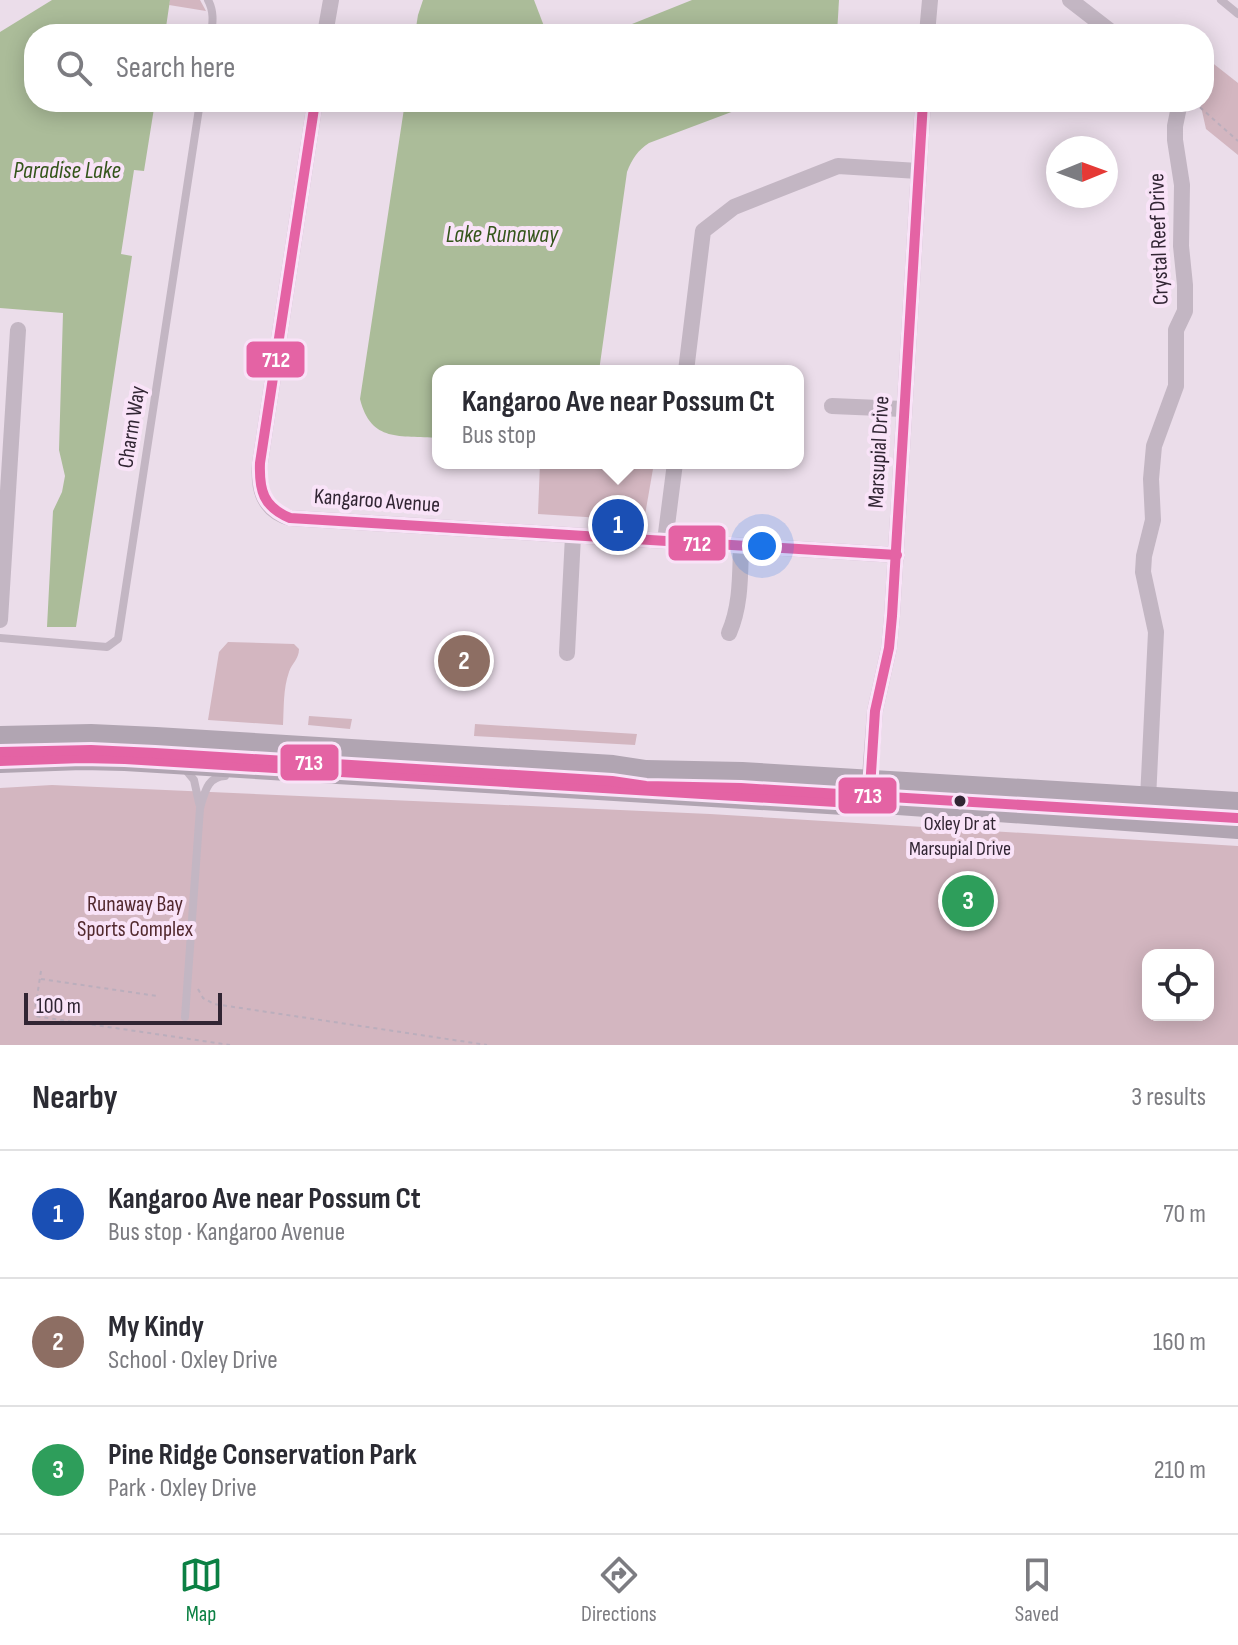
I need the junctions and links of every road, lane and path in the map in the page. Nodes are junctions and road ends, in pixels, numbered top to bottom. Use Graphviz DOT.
graph roads {
  1 [pos="208,0"];
  2 [pos="331,0"];
  3 [pos="930,0"];
  4 [pos="1070,0"];
  5 [pos="1221,0"];
  6 [pos="1238,14"];
  7 [pos="213,24"];
  8 [pos="327,24"];
  9 [pos="928,24"];
  10 [pos="1101,24"];
  11 [pos="198,112"];
  12 [pos="313,112"];
  13 [pos="922,112"];
  14 [pos="1178,112"];
  15 [pos="1205,112"];
  16 [pos="1238,141"];
  17 [pos="918,171"];
  18 [pos="18,330"];
  19 [pos="687,365"];
  20 [pos="832,406"];
  21 [pos="903,409"];
  22 [pos="674,469"];
  23 [pos="573,536"];
  24 [pos="665,541"];
  25 [pos="741,546"];
  26 [pos="897,555"];
  27 [pos="0,620"];
  28 [pos="729,633"];
  29 [pos="0,638"];
  30 [pos="567,653"];
  31 [pos="0,738"];
  32 [pos="0,761"];
  33 [pos="176,763"];
  34 [pos="285,769"];
  35 [pos="869,793"];
  36 [pos="1148,799"];
  37 [pos="1238,804"];
  38 [pos="200,808"];
  39 [pos="1238,827"];
  40 [pos="41,971"];
  41 [pos="187,977"];
  42 [pos="40,979"];
  43 [pos="157,996"];
  44 [pos="185,1017"];
  45 [pos="230,1045"];
  46 [pos="487,1045"];
  1 -- 7 [label="lane"];
  2 -- 8 [label="street"];
  3 -- 9 [label="street"];
  4 -- 10 [label="street"];
  5 -- 6 [label="lane"];
  11 -- 29 [label="lane, Charm Way"];
  12 -- 23 [label="street, Kangaroo Avenue"];
  13 -- 17 [label="street, Marsupial Drive"];
  14 -- 36 [label="street, Crystal Reef Drive"];
  15 -- 16 [label="path"];
  17 -- 19 [label="street"];
  17 -- 21 [label="street, Marsupial Drive"];
  18 -- 27 [label="street"];
  20 -- 21 [label="street"];
  21 -- 26 [label="street, Marsupial Drive"];
  22 -- 24 [label="street"];
  23 -- 24 [label="street, Kangaroo Avenue"];
  23 -- 30 [label="street"];
  24 -- 25 [label="street, Kangaroo Avenue"];
  25 -- 26 [label="street, Kangaroo Avenue"];
  25 -- 28 [label="street"];
  26 -- 35 [label="street, Marsupial Drive"];
  31 -- 35 [label="main road"];
  32 -- 33 [label="main road"];
  33 -- 34 [label="main road"];
  33 -- 38 [label="lane"];
  34 -- 35 [label="main road"];
  34 -- 38 [label="lane"];
  35 -- 36 [label="main road"];
  35 -- 39 [label="main road"];
  36 -- 37 [label="main road"];
  38 -- 41 [label="lane"];
  40 -- 42 [label="path"];
  41 -- 44 [label="lane"];
  41 -- 46 [label="path"];
  42 -- 43 [label="path"];
  42 -- 45 [label="path"];
}
